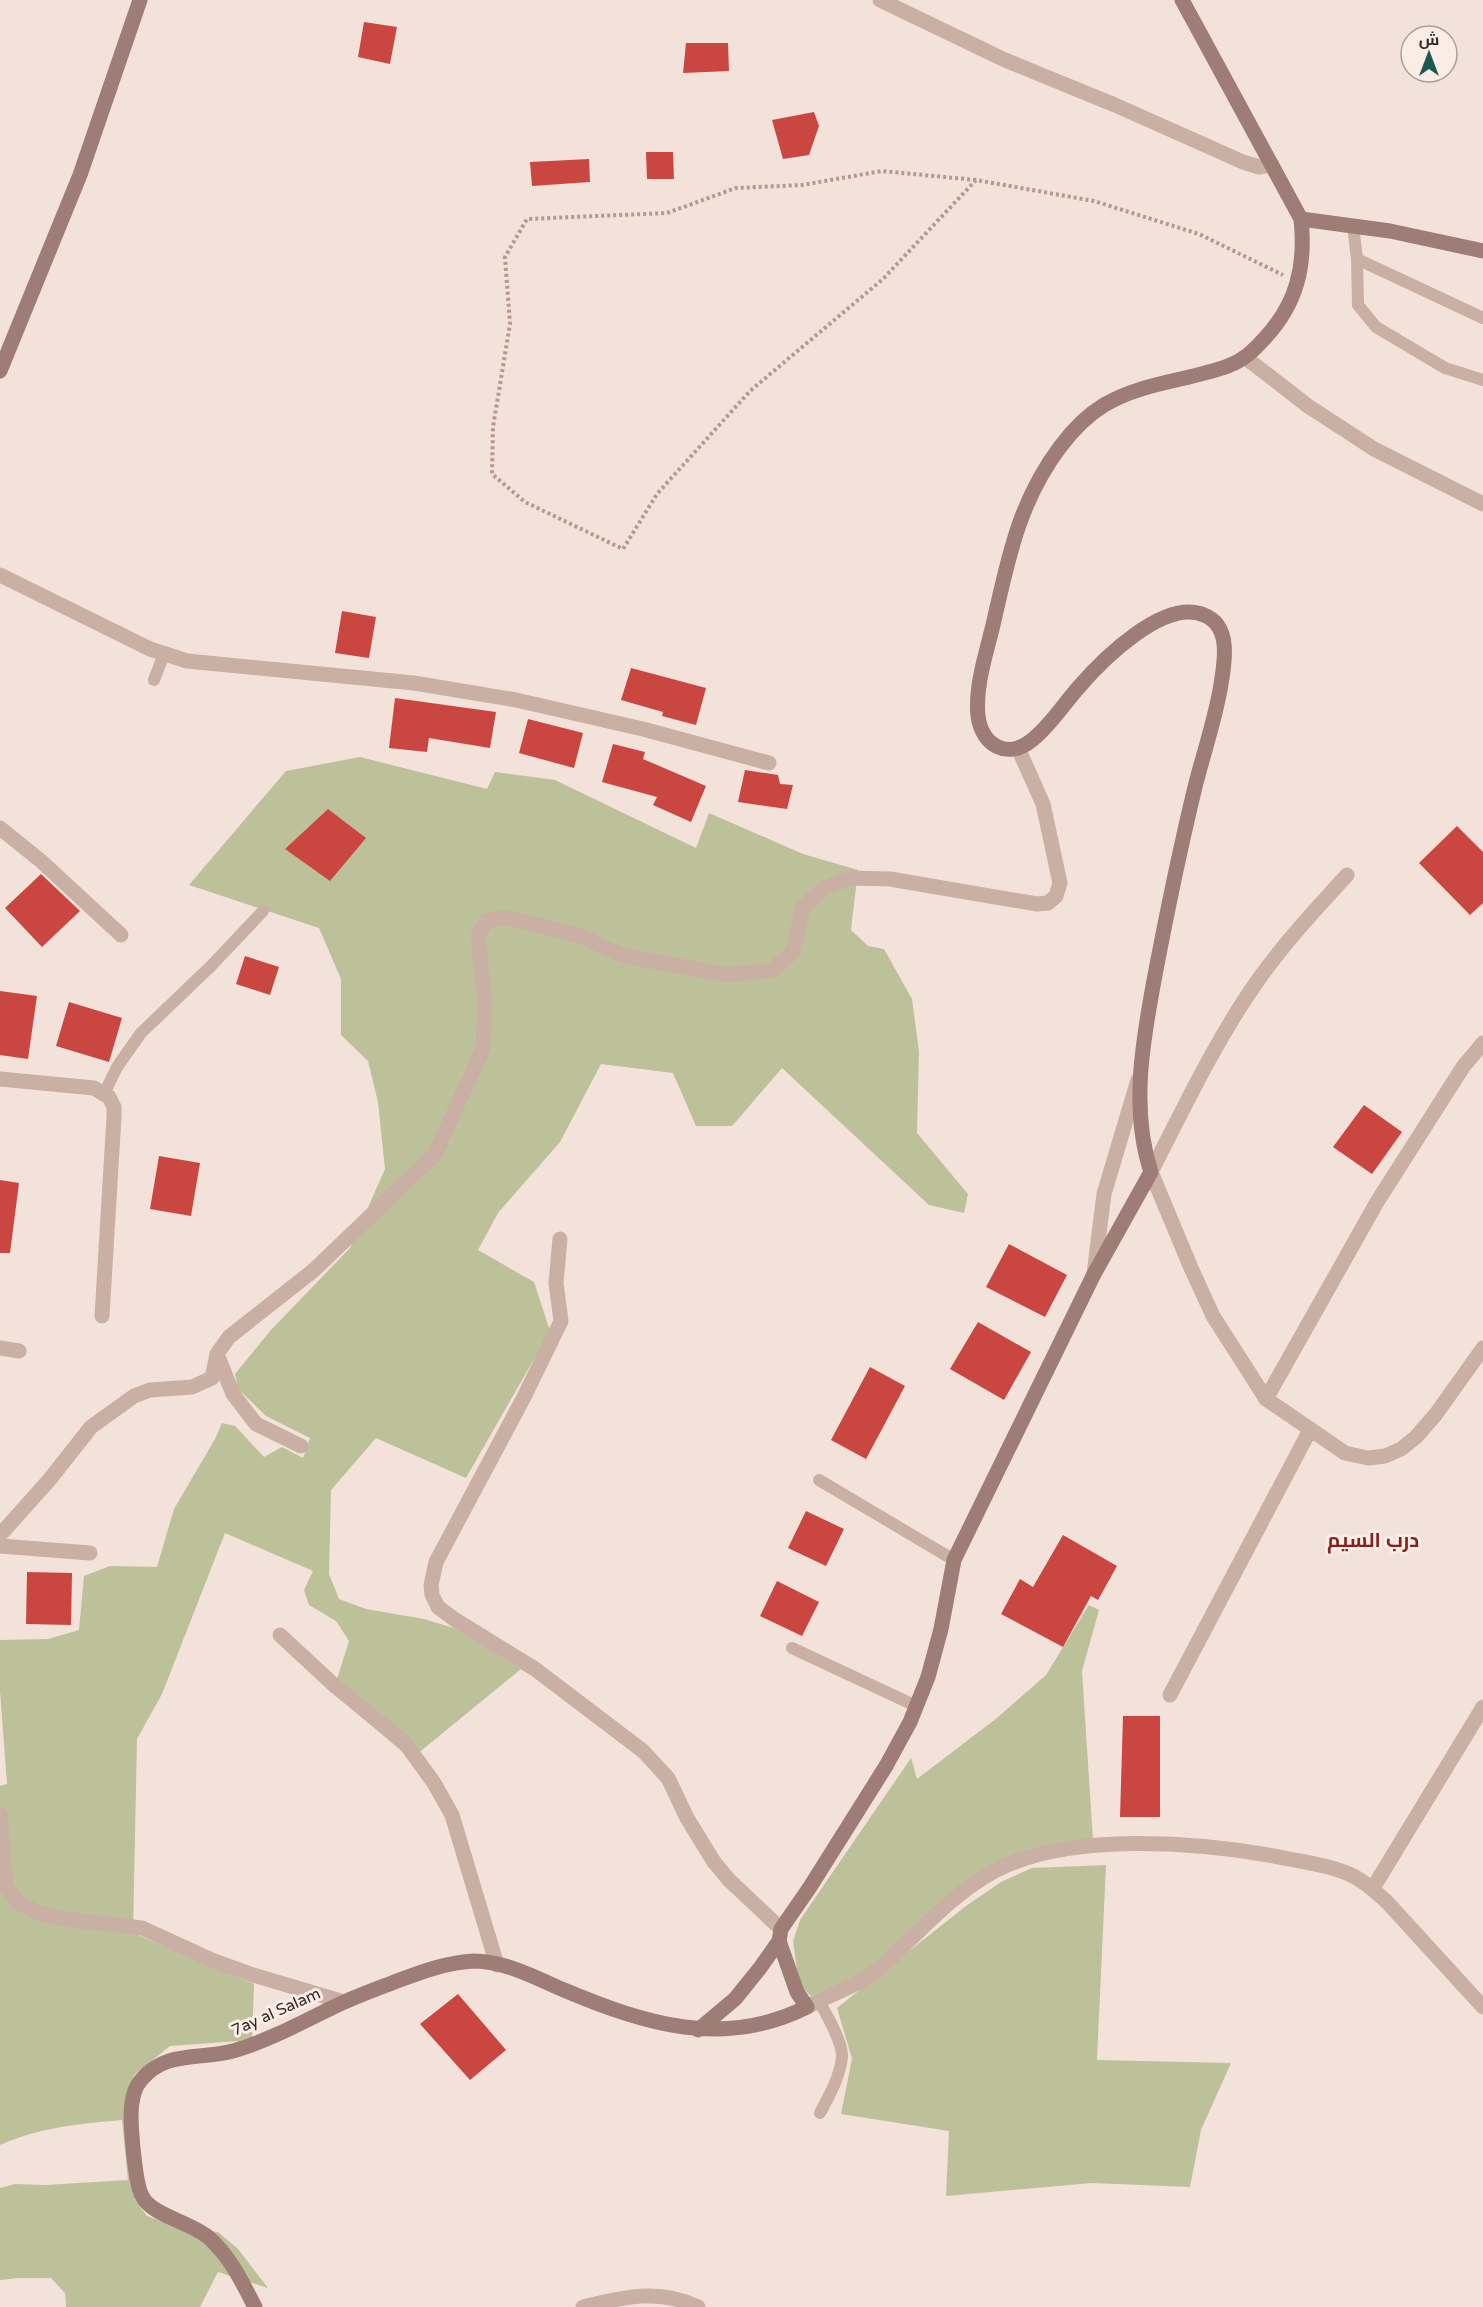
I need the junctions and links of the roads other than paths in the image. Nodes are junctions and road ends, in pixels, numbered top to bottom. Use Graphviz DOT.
graph roads {
  1 [pos="140,0"];
  2 [pos="880,0"];
  3 [pos="1182,0"];
  4 [pos="1272,165"];
  5 [pos="1301,219"];
  6 [pos="1353,225"];
  7 [pos="1483,251"];
  8 [pos="1357,259"];
  9 [pos="1483,318"];
  10 [pos="1246,358"];
  11 [pos="0,371"];
  12 [pos="1483,380"];
  13 [pos="1483,504"];
  14 [pos="0,575"];
  15 [pos="164,654"];
  16 [pos="154,680"];
  17 [pos="1018,748"];
  18 [pos="769,763"];
  19 [pos="0,828"];
  20 [pos="1347,875"];
  21 [pos="263,911"];
  22 [pos="122,935"];
  23 [pos="1483,1043"];
  24 [pos="1141,1069"];
  25 [pos="0,1079"];
  26 [pos="105,1092"];
  27 [pos="1151,1172"];
  28 [pos="560,1239"];
  29 [pos="1094,1274"];
  30 [pos="102,1316"];
  31 [pos="0,1347"];
  32 [pos="1483,1348"];
  33 [pos="19,1351"];
  34 [pos="217,1354"];
  35 [pos="1266,1399"];
  36 [pos="1310,1430"];
  37 [pos="301,1446"];
  38 [pos="819,1480"];
  39 [pos="0,1535"];
  40 [pos="0,1546"];
  41 [pos="90,1553"];
  42 [pos="954,1560"];
  43 [pos="280,1635"];
  44 [pos="792,1648"];
  45 [pos="1170,1695"];
  46 [pos="916,1706"];
  47 [pos="1483,1707"];
  48 [pos="0,1815"];
  49 [pos="1373,1888"];
  50 [pos="780,1935"];
  51 [pos="498,1965"];
  52 [pos="344,2002"];
  53 [pos="813,2004"];
  54 [pos="1483,2007"];
  55 [pos="698,2030"];
  56 [pos="820,2114"];
  57 [pos="628,2302"];
  58 [pos="255,2307"];
  59 [pos="583,2307"];
  60 [pos="698,2307"];
  1 -- 11 [label="street"];
  2 -- 4 [label="street"];
  3 -- 4 [label="street"];
  4 -- 5 [label="street"];
  5 -- 6 [label="street"];
  5 -- 10 [label="street"];
  6 -- 7 [label="street"];
  6 -- 8 [label="lane"];
  8 -- 9 [label="lane"];
  8 -- 12 [label="lane"];
  10 -- 13 [label="street"];
  10 -- 17 [label="street"];
  14 -- 15 [label="street"];
  15 -- 16 [label="lane"];
  15 -- 18 [label="street"];
  17 -- 24 [label="street"];
  17 -- 34 [label="street"];
  19 -- 22 [label="street"];
  20 -- 27 [label="street"];
  21 -- 26 [label="lane"];
  23 -- 35 [label="street"];
  24 -- 27 [label="street"];
  24 -- 29 [label="street"];
  25 -- 26 [label="street"];
  26 -- 30 [label="street"];
  27 -- 29 [label="street"];
  27 -- 35 [label="street"];
  28 -- 50 [label="street"];
  29 -- 42 [label="street"];
  31 -- 33 [label="street"];
  32 -- 36 [label="street"];
  34 -- 37 [label="street"];
  34 -- 39 [label="street"];
  35 -- 36 [label="street"];
  36 -- 45 [label="street"];
  38 -- 42 [label="lane"];
  40 -- 41 [label="street"];
  42 -- 46 [label="street"];
  43 -- 51 [label="street"];
  44 -- 46 [label="lane"];
  46 -- 50 [label="street"];
  47 -- 49 [label="street"];
  48 -- 52 [label="street"];
  49 -- 53 [label="street"];
  49 -- 54 [label="street"];
  50 -- 53 [label="street"];
  50 -- 55 [label="street"];
  51 -- 52 [label="street, 7ay al Salam"];
  51 -- 55 [label="street, 7ay al Salam"];
  52 -- 58 [label="street, 7ay al Salam"];
  53 -- 55 [label="street, 7ay al Salam"];
  53 -- 56 [label="lane"];
  57 -- 59 [label="street"];
  57 -- 60 [label="street"];
}
